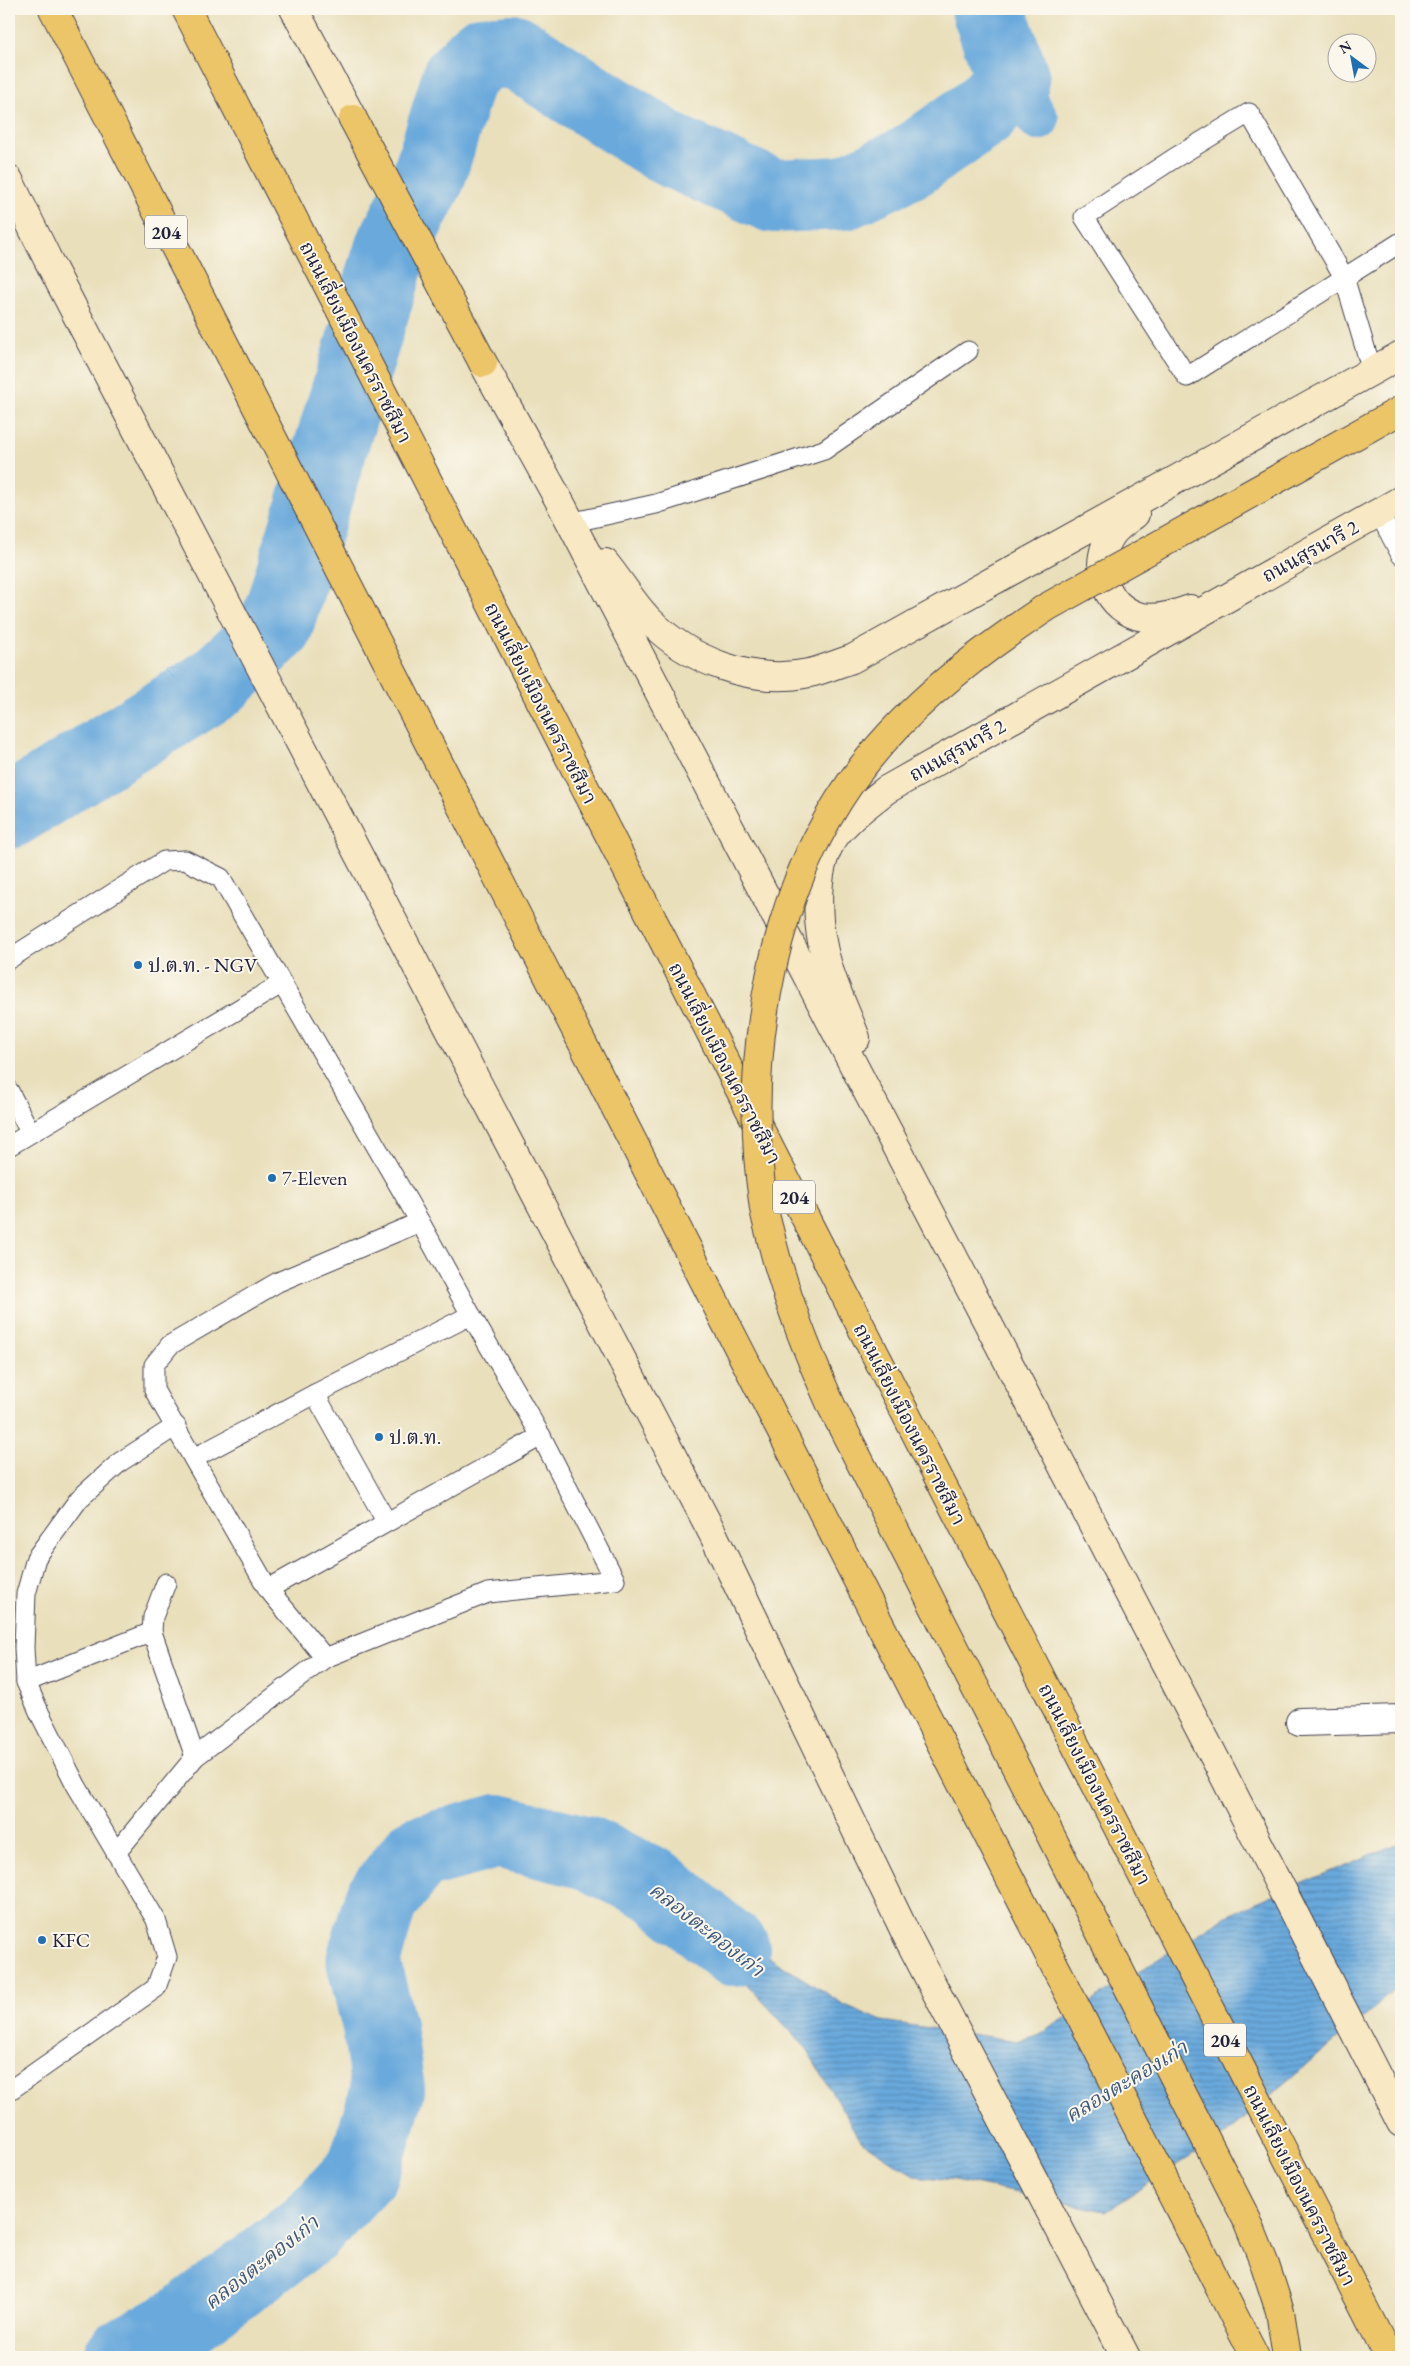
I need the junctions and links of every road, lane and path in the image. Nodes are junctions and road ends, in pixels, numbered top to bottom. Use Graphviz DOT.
graph roads {
  1 [pos="53,9"];
  2 [pos="186,9"];
  3 [pos="294,9"];
  4 [pos="353,119"];
  5 [pos="9,180"];
  6 [pos="1401,242"];
  7 [pos="1344,277"];
  8 [pos="968,350"];
  9 [pos="1401,354"];
  10 [pos="483,363"];
  11 [pos="1372,371"];
  12 [pos="1401,410"];
  13 [pos="1184,475"];
  14 [pos="1390,506"];
  15 [pos="567,513"];
  16 [pos="1401,555"];
  17 [pos="1248,587"];
  18 [pos="9,959"];
  19 [pos="282,984"];
  20 [pos="9,1091"];
  21 [pos="30,1132"];
  22 [pos="9,1146"];
  23 [pos="910,1175"];
  24 [pos="420,1222"];
  25 [pos="471,1316"];
  26 [pos="314,1394"];
  27 [pos="176,1426"];
  28 [pos="541,1436"];
  29 [pos="194,1458"];
  30 [pos="386,1521"];
  31 [pos="166,1583"];
  32 [pos="268,1589"];
  33 [pos="152,1632"];
  34 [pos="325,1658"];
  35 [pos="26,1682"];
  36 [pos="1401,1719"];
  37 [pos="1300,1722"];
  38 [pos="195,1757"];
  39 [pos="116,1853"];
  40 [pos="9,2091"];
  41 [pos="1398,2117"];
  42 [pos="1124,2352"];
  43 [pos="1255,2357"];
  44 [pos="1287,2357"];
  45 [pos="1389,2357"];
  1 -- 43 [label="highway, 204"];
  2 -- 45 [label="highway, ถนนเลี่ยงเมืองนครราชสีมา / 204"];
  3 -- 4 [label="main road"];
  4 -- 10 [label="highway"];
  5 -- 42 [label="main road"];
  6 -- 7 [label="lane"];
  7 -- 7 [label="lane"];
  7 -- 11 [label="lane"];
  8 -- 15 [label="lane"];
  9 -- 11 [label="main road"];
  10 -- 15 [label="main road"];
  11 -- 13 [label="main road"];
  12 -- 44 [label="highway, bridge"];
  13 -- 15 [label="main road"];
  13 -- 17 [label="main road"];
  14 -- 16 [label="lane"];
  14 -- 17 [label="main road, ถนนสุรนารี 2"];
  15 -- 23 [label="main road"];
  17 -- 23 [label="main road, ถนนสุรนารี 2"];
  18 -- 19 [label="lane"];
  19 -- 21 [label="lane"];
  19 -- 24 [label="lane"];
  20 -- 21 [label="lane"];
  21 -- 22 [label="lane"];
  23 -- 41 [label="main road"];
  24 -- 25 [label="lane"];
  24 -- 27 [label="lane"];
  25 -- 26 [label="lane"];
  25 -- 28 [label="lane"];
  26 -- 29 [label="lane"];
  26 -- 30 [label="lane"];
  27 -- 29 [label="lane"];
  27 -- 35 [label="lane"];
  28 -- 30 [label="lane"];
  28 -- 34 [label="lane"];
  29 -- 32 [label="lane"];
  30 -- 32 [label="lane"];
  31 -- 33 [label="lane"];
  32 -- 34 [label="lane"];
  33 -- 35 [label="lane"];
  33 -- 38 [label="lane"];
  34 -- 38 [label="lane"];
  35 -- 39 [label="lane"];
  36 -- 37 [label="street"];
  38 -- 39 [label="lane"];
  39 -- 40 [label="lane"];
}
